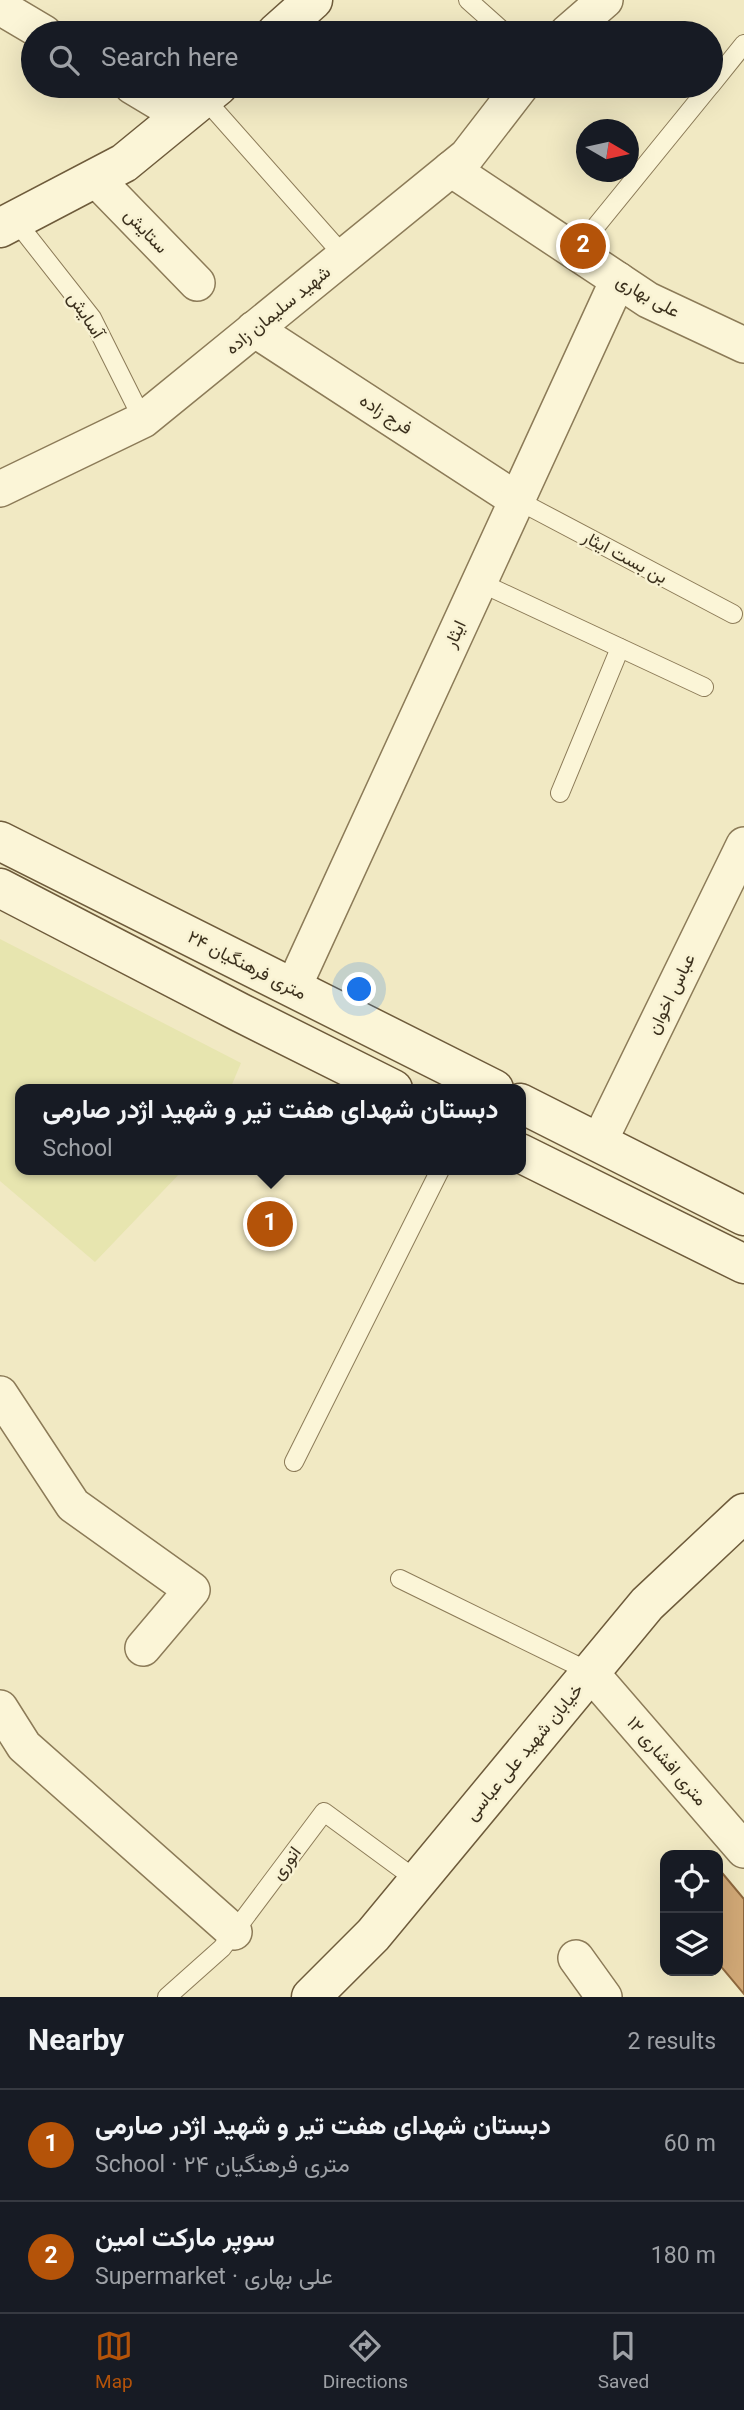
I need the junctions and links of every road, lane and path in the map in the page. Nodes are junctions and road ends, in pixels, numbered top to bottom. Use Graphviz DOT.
graph roads {
  1 [pos="313,0"];
  2 [pos="468,0"];
  3 [pos="605,0"];
  4 [pos="0,7"];
  5 [pos="24,21"];
  6 [pos="289,21"];
  7 [pos="492,21"];
  8 [pos="581,21"];
  9 [pos="744,44"];
  10 [pos="723,69"];
  11 [pos="512,98"];
  12 [pos="699,98"];
  13 [pos="201,100"];
  14 [pos="451,169"];
  15 [pos="95,178"];
  16 [pos="7,224"];
  17 [pos="575,252"];
  18 [pos="344,256"];
  19 [pos="618,280"];
  20 [pos="197,283"];
  21 [pos="254,329"];
  22 [pos="744,345"];
  23 [pos="143,420"];
  24 [pos="0,489"];
  25 [pos="517,500"];
  26 [pos="479,582"];
  27 [pos="733,614"];
  28 [pos="620,648"];
  29 [pos="704,687"];
  30 [pos="560,793"];
  31 [pos="0,841"];
  32 [pos="744,845"];
  33 [pos="0,888"];
  34 [pos="293,988"];
  35 [pos="383,1084"];
  36 [pos="484,1084"];
  37 [pos="526,1106"];
  38 [pos="599,1142"];
  39 [pos="526,1156"];
  40 [pos="438,1175"];
  41 [pos="577,1181"];
  42 [pos="744,1216"];
  43 [pos="744,1264"];
  44 [pos="0,1394"];
  45 [pos="294,1462"];
  46 [pos="743,1516"];
  47 [pos="400,1579"];
  48 [pos="143,1648"];
  49 [pos="590,1672"];
  50 [pos="0,1708"];
  51 [pos="744,1850"];
  52 [pos="418,1881"];
  53 [pos="234,1932"];
  54 [pos="576,1958"];
  55 [pos="167,1997"];
  56 [pos="311,1997"];
  57 [pos="604,1997"];
  1 -- 6 [label="main road"];
  2 -- 7 [label="lane"];
  3 -- 8 [label="street"];
  4 -- 5 [label="street"];
  9 -- 10 [label="lane"];
  11 -- 14 [label="street, شهید سلیمان زاده"];
  12 -- 17 [label="lane"];
  13 -- 15 [label="main road"];
  13 -- 18 [label="lane"];
  14 -- 17 [label="street, علی بهاری"];
  14 -- 18 [label="street, شهید سلیمان زاده"];
  15 -- 16 [label="main road"];
  15 -- 20 [label="street, ستایش"];
  16 -- 23 [label="lane, آسایش"];
  17 -- 19 [label="street, علی بهاری"];
  18 -- 21 [label="street, شهید سلیمان زاده"];
  19 -- 22 [label="street, علی بهاری"];
  19 -- 25 [label="street, ایثار"];
  21 -- 23 [label="street, شهید سلیمان زاده"];
  21 -- 25 [label="street, فرج زاده"];
  23 -- 24 [label="street, شهید سلیمان زاده"];
  25 -- 26 [label="street, ایثار"];
  25 -- 27 [label="lane, بن بست ایثار"];
  26 -- 28 [label="lane"];
  26 -- 34 [label="street, ایثار"];
  28 -- 29 [label="lane"];
  28 -- 30 [label="lane"];
  31 -- 34 [label="main road, ۲۴ متری فرهنگیان"];
  32 -- 38 [label="street, عباس اخوان"];
  33 -- 35 [label="main road"];
  34 -- 36 [label="main road, ۲۴ متری فرهنگیان"];
  37 -- 38 [label="main road"];
  38 -- 41 [label="main road"];
  38 -- 42 [label="main road"];
  39 -- 41 [label="main road"];
  40 -- 45 [label="lane"];
  41 -- 43 [label="main road"];
  44 -- 48 [label="street"];
  46 -- 49 [label="main road, خیابان شهید علی عباسی"];
  47 -- 49 [label="lane"];
  49 -- 51 [label="street, ۱۲ متری افشاری"];
  49 -- 52 [label="main road, خیابان شهید علی عباسی"];
  50 -- 53 [label="street"];
  52 -- 53 [label="lane, انوری"];
  52 -- 56 [label="main road, خیابان شهید علی عباسی"];
  53 -- 55 [label="lane, انوری"];
  54 -- 57 [label="street"];
}
